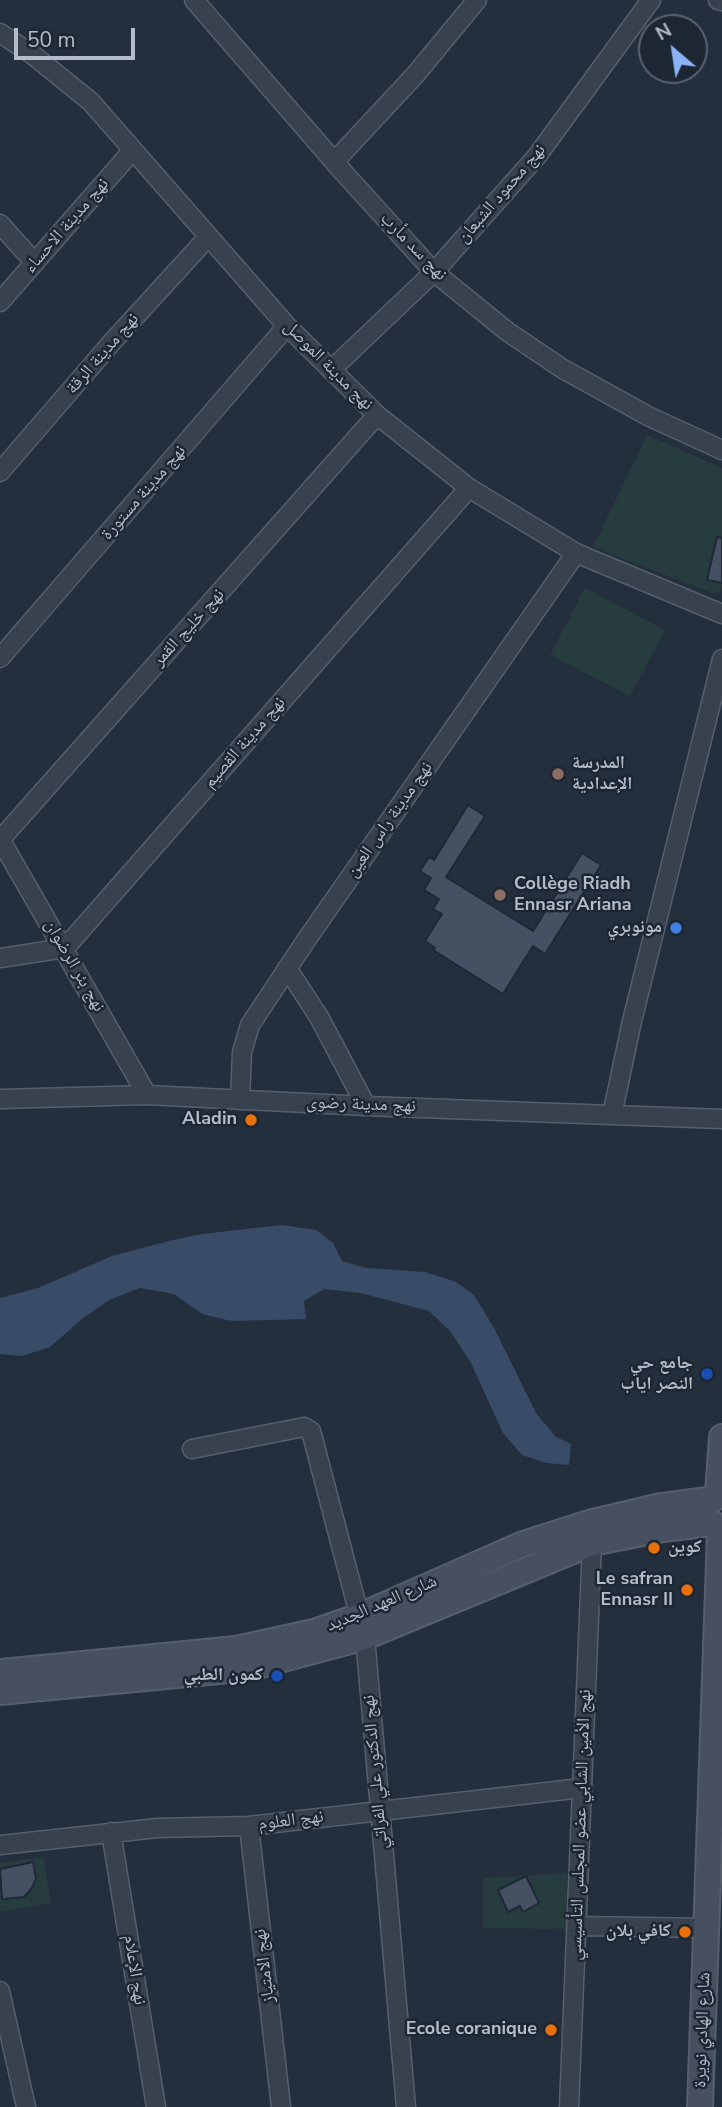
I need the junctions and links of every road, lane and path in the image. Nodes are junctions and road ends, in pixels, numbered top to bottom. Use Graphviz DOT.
graph roads {
  1 [pos="194,0"];
  2 [pos="477,0"];
  3 [pos="651,0"];
  4 [pos="0,33"];
  5 [pos="133,150"];
  6 [pos="335,162"];
  7 [pos="0,224"];
  8 [pos="208,237"];
  9 [pos="35,262"];
  10 [pos="434,272"];
  11 [pos="0,302"];
  12 [pos="287,326"];
  13 [pos="331,370"];
  14 [pos="377,415"];
  15 [pos="722,450"];
  16 [pos="0,472"];
  17 [pos="469,488"];
  18 [pos="576,553"];
  19 [pos="722,614"];
  20 [pos="0,658"];
  21 [pos="722,659"];
  22 [pos="0,840"];
  23 [pos="65,948"];
  24 [pos="0,958"];
  25 [pos="287,968"];
  26 [pos="147,1095"];
  27 [pos="0,1099"];
  28 [pos="240,1100"];
  29 [pos="366,1106"];
  30 [pos="612,1115"];
  31 [pos="722,1119"];
  32 [pos="722,1437"];
  33 [pos="192,1449"];
  34 [pos="718,1512"];
  35 [pos="592,1543"];
  36 [pos="363,1627"];
  37 [pos="0,1672"];
  38 [pos="0,1692"];
  39 [pos="582,1788"];
  40 [pos="379,1810"];
  41 [pos="249,1826"];
  42 [pos="111,1832"];
  43 [pos="0,1845"];
  44 [pos="577,1926"];
  45 [pos="707,1928"];
  46 [pos="0,1991"];
  47 [pos="26,2107"];
  48 [pos="156,2107"];
  49 [pos="281,2107"];
  50 [pos="406,2107"];
  51 [pos="569,2107"];
  52 [pos="700,2107"];
  1 -- 6 [label="street, نهج سد مأرب"];
  2 -- 6 [label="street"];
  3 -- 10 [label="street, نهج محمود الشبعان"];
  4 -- 5 [label="street, نهج مدينة الموصل"];
  5 -- 8 [label="street, نهج مدينة الموصل"];
  5 -- 9 [label="street, نهج مدينة الاحساء"];
  6 -- 10 [label="street, نهج سد مأرب"];
  7 -- 9 [label="street"];
  8 -- 12 [label="street, نهج مدينة الموصل"];
  8 -- 16 [label="street, نهج مدينة الرقة"];
  9 -- 11 [label="street, نهج مدينة الاحساء"];
  10 -- 13 [label="street, نهج محمود الشبعان"];
  10 -- 15 [label="street, نهج سد مأرب"];
  12 -- 13 [label="street, نهج مدينة الموصل"];
  12 -- 20 [label="street, نهج مدينة مستورة"];
  13 -- 14 [label="street, نهج مدينة الموصل"];
  14 -- 17 [label="street, نهج مدينة الموصل"];
  14 -- 22 [label="street, نهج خليج القمر"];
  17 -- 18 [label="street, نهج مدينة الموصل"];
  17 -- 23 [label="street, نهج مدينة القصيم"];
  18 -- 19 [label="street, نهج مدينة الموصل"];
  18 -- 25 [label="street, نهج مدينة راس العين"];
  21 -- 30 [label="street"];
  22 -- 23 [label="street, نهج بئر الرضوان"];
  23 -- 24 [label="street"];
  23 -- 26 [label="street, نهج بئر الرضوان"];
  25 -- 28 [label="street, نهج مدينة راس العين"];
  25 -- 29 [label="street"];
  26 -- 27 [label="street, نهج مدينة رضوى"];
  26 -- 28 [label="street, نهج مدينة رضوى"];
  28 -- 29 [label="street, نهج مدينة رضوى"];
  29 -- 30 [label="street, نهج مدينة رضوى"];
  30 -- 31 [label="street, نهج مدينة رضوى"];
  32 -- 34 [label="main road, شارع الهادي نويرة"];
  33 -- 36 [label="street, نهج الدكتور علي الفراتي"];
  34 -- 35 [label="main road, شارع العهد الجديد"];
  34 -- 36 [label="main road, شارع العهد الجديد"];
  34 -- 45 [label="main road, شارع الهادي نويرة"];
  35 -- 36 [label="main road, شارع العهد الجديد"];
  35 -- 39 [label="street, نهج الأمين الشابي عضو المجلس التأسيسي"];
  36 -- 37 [label="main road, شارع العهد الجديد"];
  36 -- 38 [label="main road, شارع العهد الجديد"];
  36 -- 40 [label="street, نهج الدكتور علي الفراتي"];
  39 -- 40 [label="street, نهج العلوم"];
  39 -- 44 [label="street, نهج الأمين الشابي عضو المجلس التأسيسي"];
  40 -- 41 [label="street, نهج العلوم"];
  40 -- 50 [label="street, نهج الدكتور علي الفراتي"];
  41 -- 42 [label="street, نهج العلوم"];
  41 -- 49 [label="street, نهج الامتياز"];
  42 -- 43 [label="street, نهج العلوم"];
  42 -- 48 [label="street, نهج الإعلام"];
  44 -- 45 [label="street"];
  44 -- 51 [label="street, نهج الأمين الشابي عضو المجلس التأسيسي"];
  45 -- 52 [label="main road, شارع الهادي نويرة"];
  46 -- 47 [label="street"];
}
